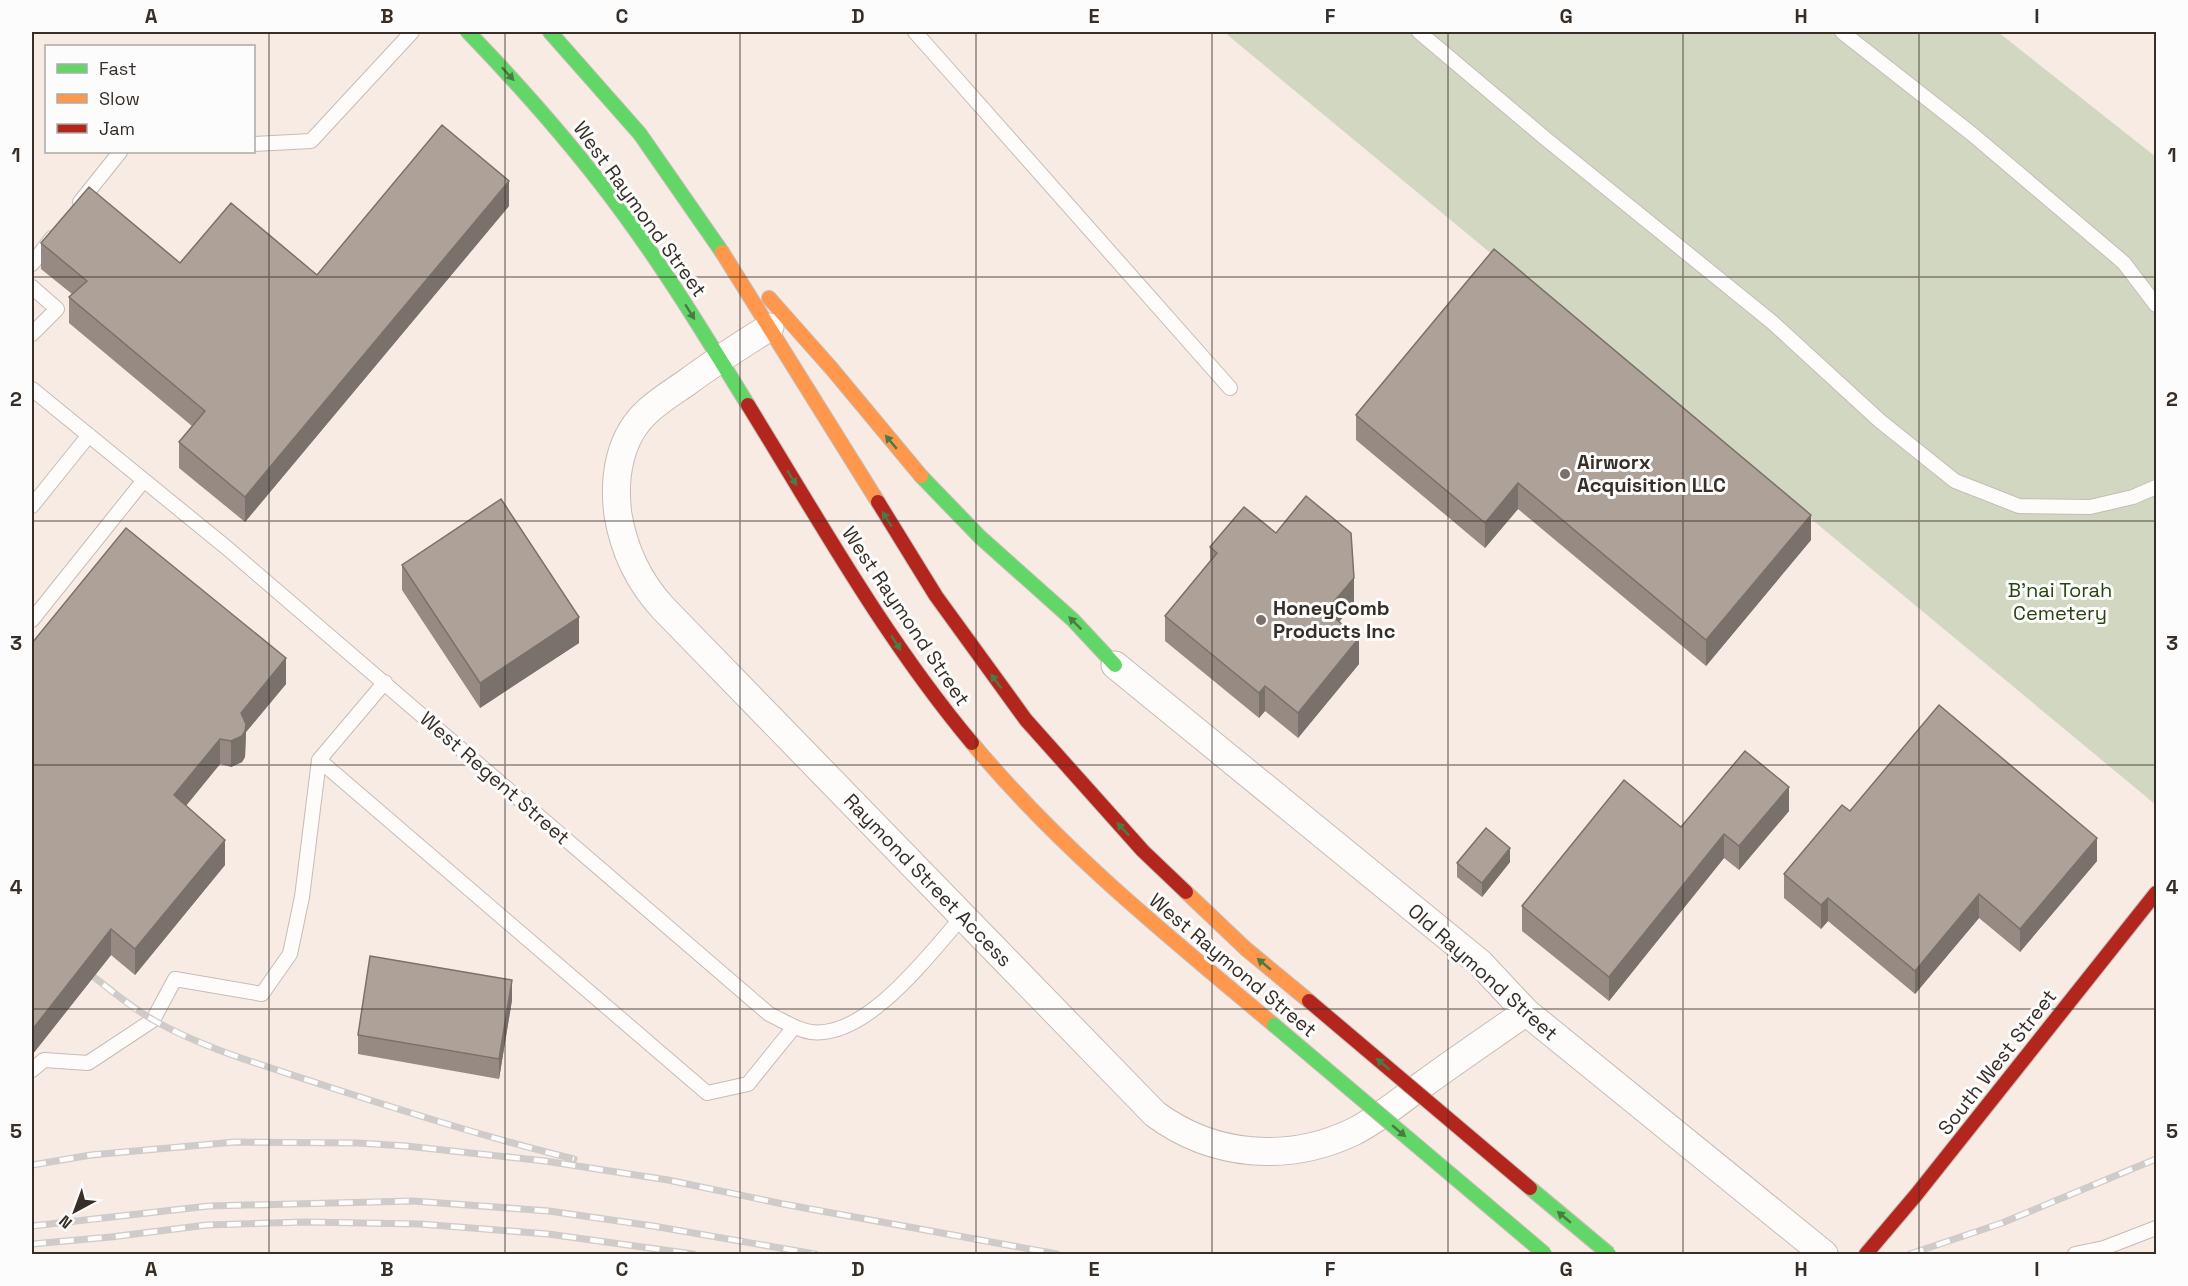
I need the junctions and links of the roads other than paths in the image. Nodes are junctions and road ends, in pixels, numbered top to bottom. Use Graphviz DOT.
graph roads {
  1 [pos="412,32"];
  2 [pos="468,32"];
  3 [pos="550,32"];
  4 [pos="915,32"];
  5 [pos="1419,32"];
  6 [pos="1842,32"];
  7 [pos="255,144"];
  8 [pos="119,153"];
  9 [pos="708,229"];
  10 [pos="32,264"];
  11 [pos="32,287"];
  12 [pos="2157,305"];
  13 [pos="770,327"];
  14 [pos="32,334"];
  15 [pos="719,359"];
  16 [pos="1230,388"];
  17 [pos="32,389"];
  18 [pos="89,435"];
  19 [pos="144,480"];
  20 [pos="2157,487"];
  21 [pos="32,506"];
  22 [pos="32,620"];
  23 [pos="1115,665"];
  24 [pos="385,682"];
  25 [pos="319,760"];
  26 [pos="2157,893"];
  27 [pos="963,916"];
  28 [pos="1526,1012"];
  29 [pos="794,1027"];
  30 [pos="32,1070"];
  31 [pos="2157,1228"];
  32 [pos="1545,1254"];
  33 [pos="1609,1254"];
  34 [pos="1824,1254"];
  35 [pos="1866,1254"];
  36 [pos="2075,1254"];
  1 -- 7 [label="lane"];
  2 -- 15 [label="main road, West Raymond Street, one-way"];
  3 -- 9 [label="main road, West Raymond Street"];
  4 -- 16 [label="lane"];
  5 -- 20 [label="lane"];
  6 -- 12 [label="lane"];
  8 -- 10 [label="lane"];
  9 -- 13 [label="main road, West Raymond Street"];
  23 -- 9 [label="main road, one-way"];
  11 -- 14 [label="lane"];
  13 -- 15 [label="street, Raymond Street Access"];
  33 -- 13 [label="main road, West Raymond Street, one-way, bridge"];
  15 -- 27 [label="street, Raymond Street Access"];
  15 -- 32 [label="main road, West Raymond Street, one-way, bridge"];
  17 -- 18 [label="lane, West Regent Street"];
  18 -- 19 [label="lane, West Regent Street"];
  18 -- 21 [label="lane"];
  19 -- 22 [label="lane"];
  19 -- 24 [label="lane, West Regent Street"];
  23 -- 28 [label="street, Old Raymond Street"];
  24 -- 25 [label="lane"];
  24 -- 29 [label="lane, West Regent Street"];
  25 -- 29 [label="lane"];
  25 -- 30 [label="lane"];
  26 -- 35 [label="main road, South West Street"];
  27 -- 28 [label="street, Raymond Street Access"];
  27 -- 29 [label="lane, West Regent Street"];
  28 -- 34 [label="street, Old Raymond Street"];
  31 -- 36 [label="lane"];
}
